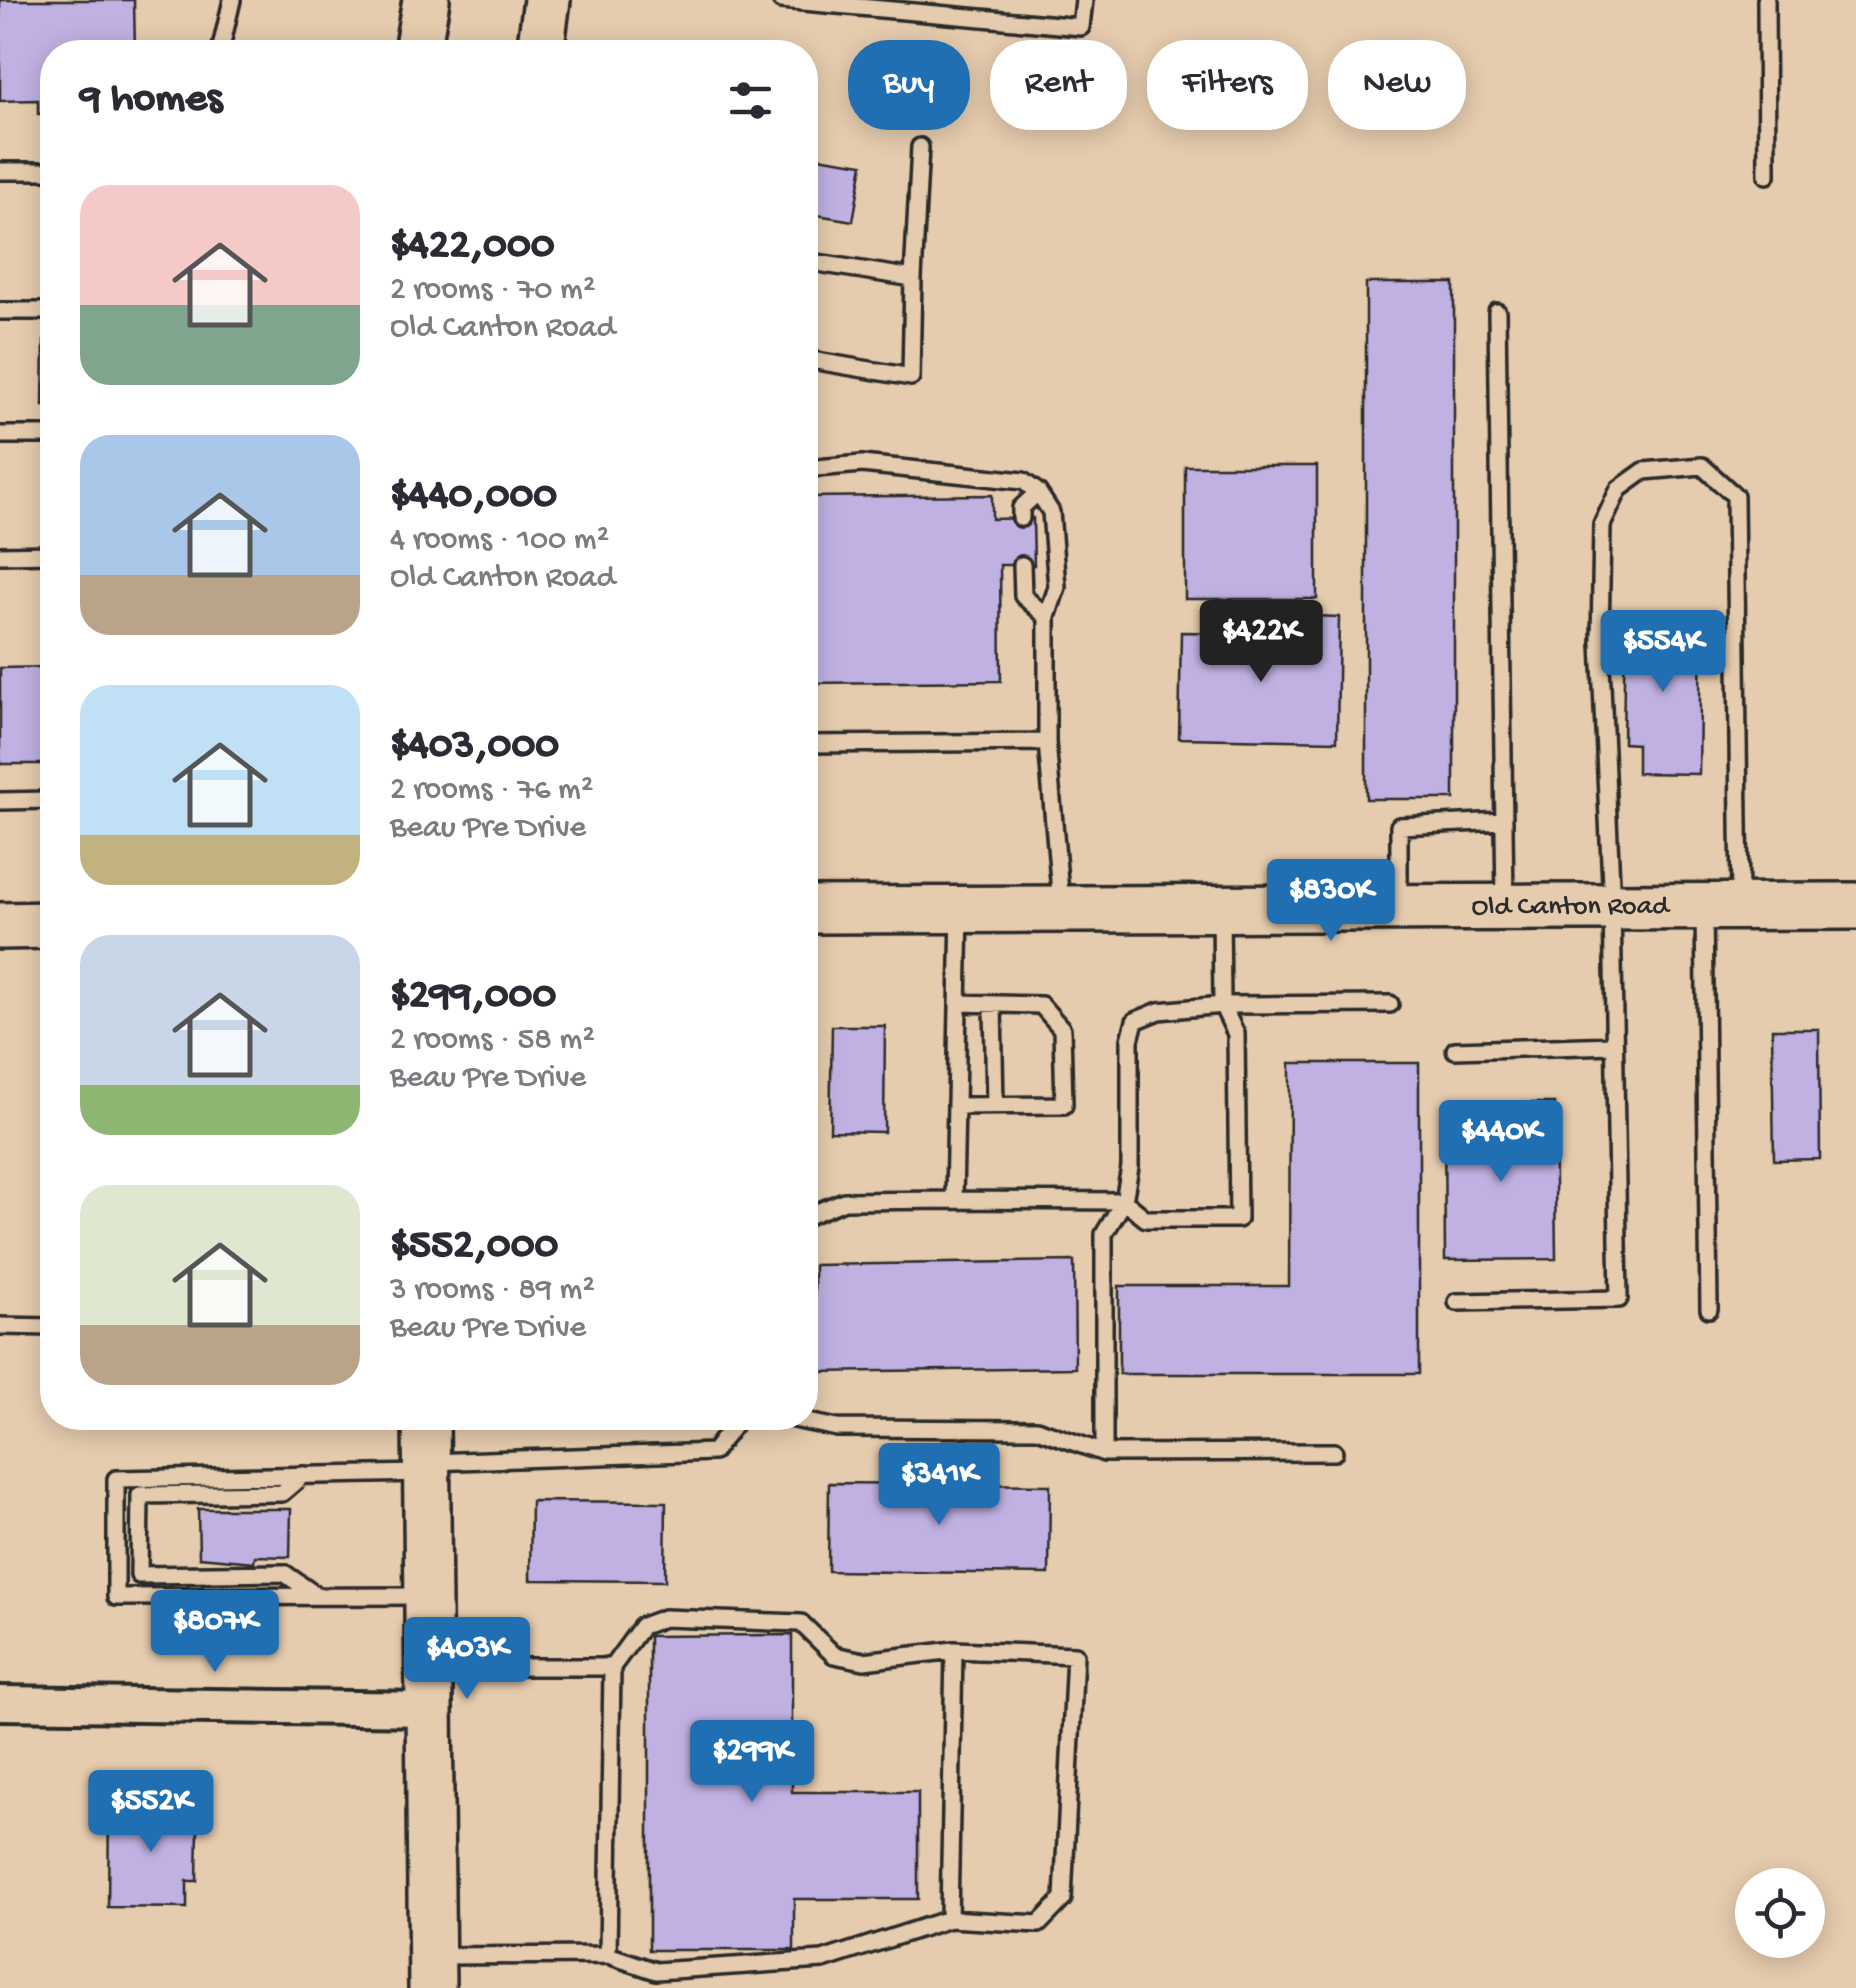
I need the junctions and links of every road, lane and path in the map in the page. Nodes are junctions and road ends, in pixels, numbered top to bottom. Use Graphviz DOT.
graph roads {
  1 [pos="232,0"];
  2 [pos="426,0"];
  3 [pos="547,0"];
  4 [pos="780,0"];
  5 [pos="1084,0"];
  6 [pos="1766,0"];
  7 [pos="223,40"];
  8 [pos="419,40"];
  9 [pos="542,40"];
  10 [pos="920,147"];
  11 [pos="0,171"];
  12 [pos="40,171"];
  13 [pos="1767,175"];
  14 [pos="818,263"];
  15 [pos="913,278"];
  16 [pos="0,312"];
  17 [pos="40,312"];
  18 [pos="1497,312"];
  19 [pos="818,361"];
  20 [pos="0,435"];
  21 [pos="40,435"];
  22 [pos="818,468"];
  23 [pos="1038,492"];
  24 [pos="1022,518"];
  25 [pos="40,554"];
  26 [pos="0,556"];
  27 [pos="1022,565"];
  28 [pos="1046,617"];
  29 [pos="1047,742"];
  30 [pos="818,744"];
  31 [pos="40,800"];
  32 [pos="0,801"];
  33 [pos="1504,821"];
  34 [pos="1398,906"];
  35 [pos="1505,906"];
  36 [pos="1612,906"];
  37 [pos="1722,906"];
  38 [pos="1856,906"];
  39 [pos="1221,907"];
  40 [pos="960,908"];
  41 [pos="1061,908"];
  42 [pos="818,910"];
  43 [pos="40,924"];
  44 [pos="0,926"];
  45 [pos="958,1003"];
  46 [pos="993,1004"];
  47 [pos="1390,1004"];
  48 [pos="1222,1005"];
  49 [pos="1614,1045"];
  50 [pos="1454,1050"];
  51 [pos="995,1105"];
  52 [pos="956,1106"];
  53 [pos="954,1200"];
  54 [pos="1124,1201"];
  55 [pos="818,1212"];
  56 [pos="1457,1302"];
  57 [pos="1710,1310"];
  58 [pos="0,1326"];
  59 [pos="40,1326"];
  60 [pos="818,1424"];
  61 [pos="426,1430"];
  62 [pos="730,1430"];
  63 [pos="1334,1452"];
  64 [pos="1104,1453"];
  65 [pos="427,1468"];
  66 [pos="303,1476"];
  67 [pos="317,1596"];
  68 [pos="428,1596"];
  69 [pos="954,1650"];
  70 [pos="612,1667"];
  71 [pos="430,1688"];
  72 [pos="0,1702"];
  73 [pos="949,1919"];
  74 [pos="608,1955"];
  75 [pos="432,1972"];
  1 -- 7 [label="lane"];
  2 -- 8 [label="main road"];
  3 -- 9 [label="main road"];
  4 -- 5 [label="lane"];
  6 -- 13 [label="lane"];
  10 -- 15 [label="lane"];
  11 -- 12 [label="lane"];
  14 -- 15 [label="lane"];
  15 -- 19 [label="lane"];
  16 -- 17 [label="lane"];
  18 -- 33 [label="lane"];
  20 -- 21 [label="lane"];
  22 -- 23 [label="lane"];
  23 -- 24 [label="lane"];
  23 -- 28 [label="lane"];
  25 -- 26 [label="lane"];
  27 -- 28 [label="lane"];
  28 -- 29 [label="lane"];
  29 -- 30 [label="lane"];
  29 -- 41 [label="lane"];
  31 -- 32 [label="lane"];
  33 -- 34 [label="lane"];
  33 -- 35 [label="lane"];
  34 -- 35 [label="main road, Old Canton Road"];
  34 -- 39 [label="main road, Old Canton Road"];
  35 -- 36 [label="main road, Old Canton Road"];
  36 -- 37 [label="main road, Old Canton Road"];
  36 -- 37 [label="lane"];
  36 -- 49 [label="lane"];
  37 -- 38 [label="main road, Old Canton Road"];
  37 -- 57 [label="lane"];
  39 -- 41 [label="main road, Old Canton Road"];
  39 -- 48 [label="lane"];
  40 -- 41 [label="main road, Old Canton Road"];
  40 -- 42 [label="main road, Old Canton Road"];
  40 -- 45 [label="lane"];
  43 -- 44 [label="main road"];
  45 -- 46 [label="lane"];
  45 -- 52 [label="lane"];
  46 -- 51 [label="lane"];
  46 -- 51 [label="lane"];
  47 -- 48 [label="lane"];
  48 -- 54 [label="lane"];
  48 -- 54 [label="lane"];
  49 -- 50 [label="lane"];
  49 -- 56 [label="lane"];
  51 -- 52 [label="lane"];
  52 -- 53 [label="lane"];
  53 -- 54 [label="lane"];
  53 -- 55 [label="lane"];
  54 -- 64 [label="lane"];
  58 -- 59 [label="lane"];
  60 -- 64 [label="lane"];
  61 -- 65 [label="main road"];
  62 -- 65 [label="lane"];
  63 -- 64 [label="lane"];
  65 -- 66 [label="lane"];
  65 -- 68 [label="main road"];
  66 -- 67 [label="lane"];
  66 -- 67 [label="lane"];
  67 -- 68 [label="lane"];
  68 -- 71 [label="main road"];
  69 -- 70 [label="lane"];
  69 -- 73 [label="lane"];
  69 -- 73 [label="lane"];
  70 -- 71 [label="lane"];
  70 -- 74 [label="lane"];
  71 -- 72 [label="street"];
  71 -- 75 [label="main road"];
  73 -- 74 [label="lane"];
  74 -- 75 [label="lane"];
}
